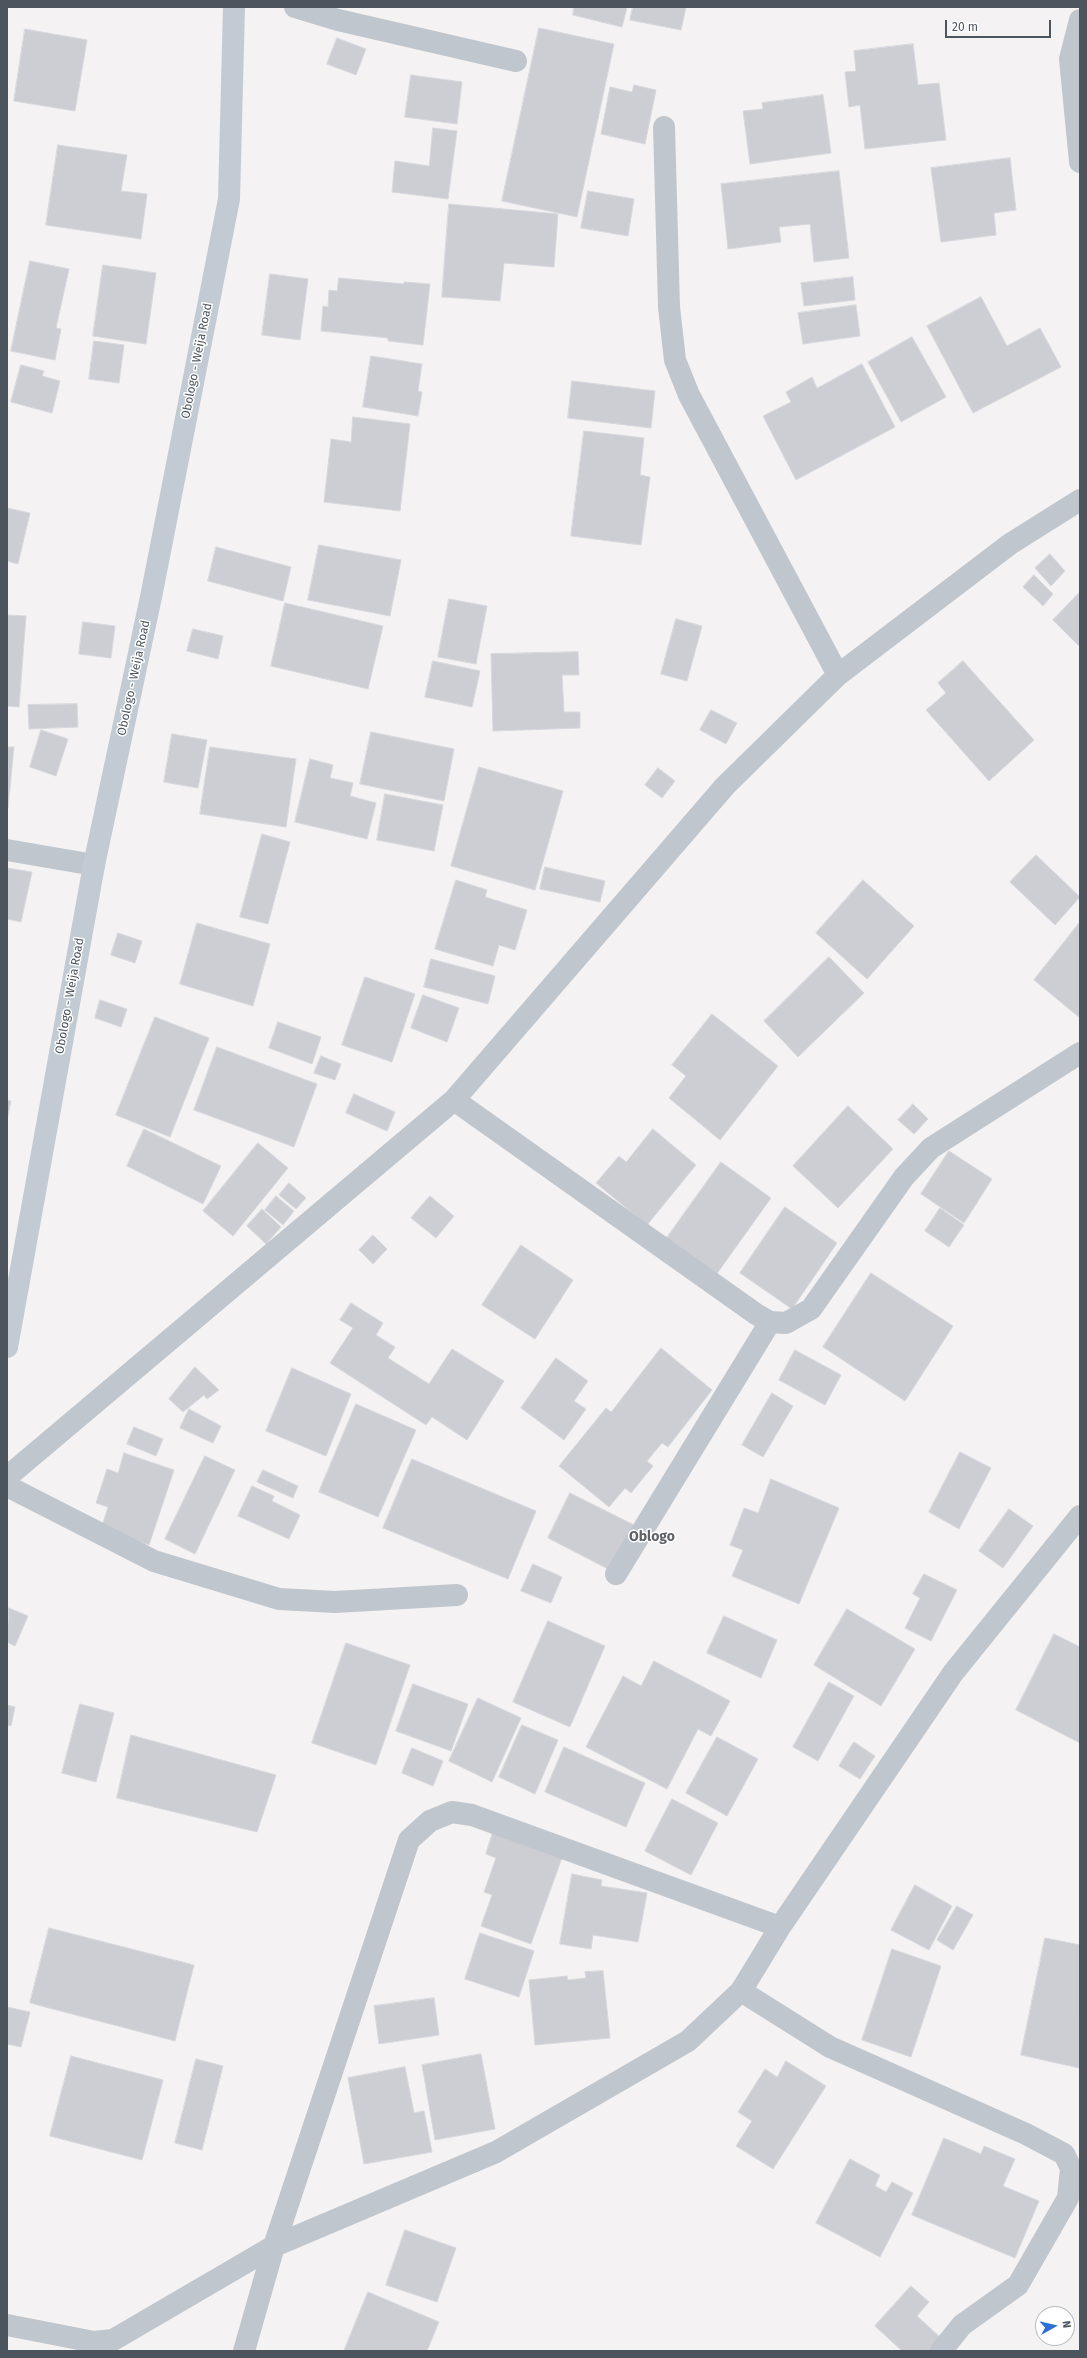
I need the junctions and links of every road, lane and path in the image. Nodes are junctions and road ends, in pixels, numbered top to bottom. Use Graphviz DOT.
graph roads {
  1 [pos="234,7"];
  2 [pos="295,7"];
  3 [pos="1080,20"];
  4 [pos="516,61"];
  5 [pos="664,127"];
  6 [pos="1080,162"];
  7 [pos="1080,500"];
  8 [pos="838,676"];
  9 [pos="7,850"];
  10 [pos="94,865"];
  11 [pos="1080,1053"];
  12 [pos="454,1100"];
  13 [pos="770,1322"];
  14 [pos="7,1342"];
  15 [pos="7,1477"];
  16 [pos="7,1486"];
  17 [pos="1080,1516"];
  18 [pos="616,1574"];
  19 [pos="457,1595"];
  20 [pos="780,1927"];
  21 [pos="741,1990"];
  22 [pos="274,2246"];
  23 [pos="7,2325"];
  24 [pos="244,2351"];
  25 [pos="941,2351"];
  1 -- 10 [label="street, Obologo - Weija Road"];
  2 -- 4 [label="street"];
  3 -- 6 [label="street"];
  5 -- 8 [label="street"];
  7 -- 8 [label="street"];
  8 -- 12 [label="street"];
  9 -- 10 [label="street"];
  10 -- 14 [label="street, Obologo - Weija Road"];
  11 -- 13 [label="street"];
  12 -- 13 [label="street"];
  12 -- 15 [label="street"];
  13 -- 18 [label="street"];
  16 -- 19 [label="street"];
  17 -- 20 [label="street"];
  20 -- 21 [label="street"];
  20 -- 22 [label="street"];
  21 -- 22 [label="street"];
  21 -- 25 [label="street"];
  22 -- 23 [label="street"];
  22 -- 24 [label="street"];
}
